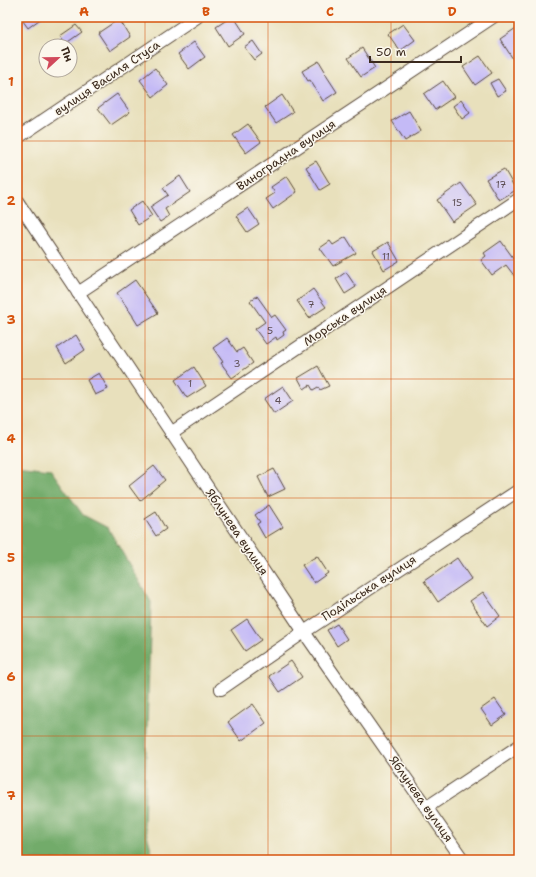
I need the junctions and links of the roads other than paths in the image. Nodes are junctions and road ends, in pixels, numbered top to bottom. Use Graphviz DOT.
graph roads {
  1 [pos="197,17"];
  2 [pos="493,17"];
  3 [pos="17,138"];
  4 [pos="519,199"];
  5 [pos="17,201"];
  6 [pos="78,293"];
  7 [pos="171,433"];
  8 [pos="519,490"];
  9 [pos="304,632"];
  10 [pos="221,688"];
  11 [pos="519,746"];
  12 [pos="427,807"];
  13 [pos="464,860"];
  1 -- 3 [label="street, вулиця Василя Стуса"];
  2 -- 6 [label="street, Виноградна вулиця"];
  4 -- 7 [label="street, Морська вулиця"];
  5 -- 6 [label="street, Яблунева вулиця"];
  6 -- 7 [label="street, Яблунева вулиця"];
  7 -- 9 [label="street, Яблунева вулиця"];
  8 -- 9 [label="street, Подільська вулиця"];
  9 -- 10 [label="street, Подільська вулиця"];
  9 -- 12 [label="street, Яблунева вулиця"];
  11 -- 12 [label="street"];
  12 -- 13 [label="street, Яблунева вулиця"];
}
